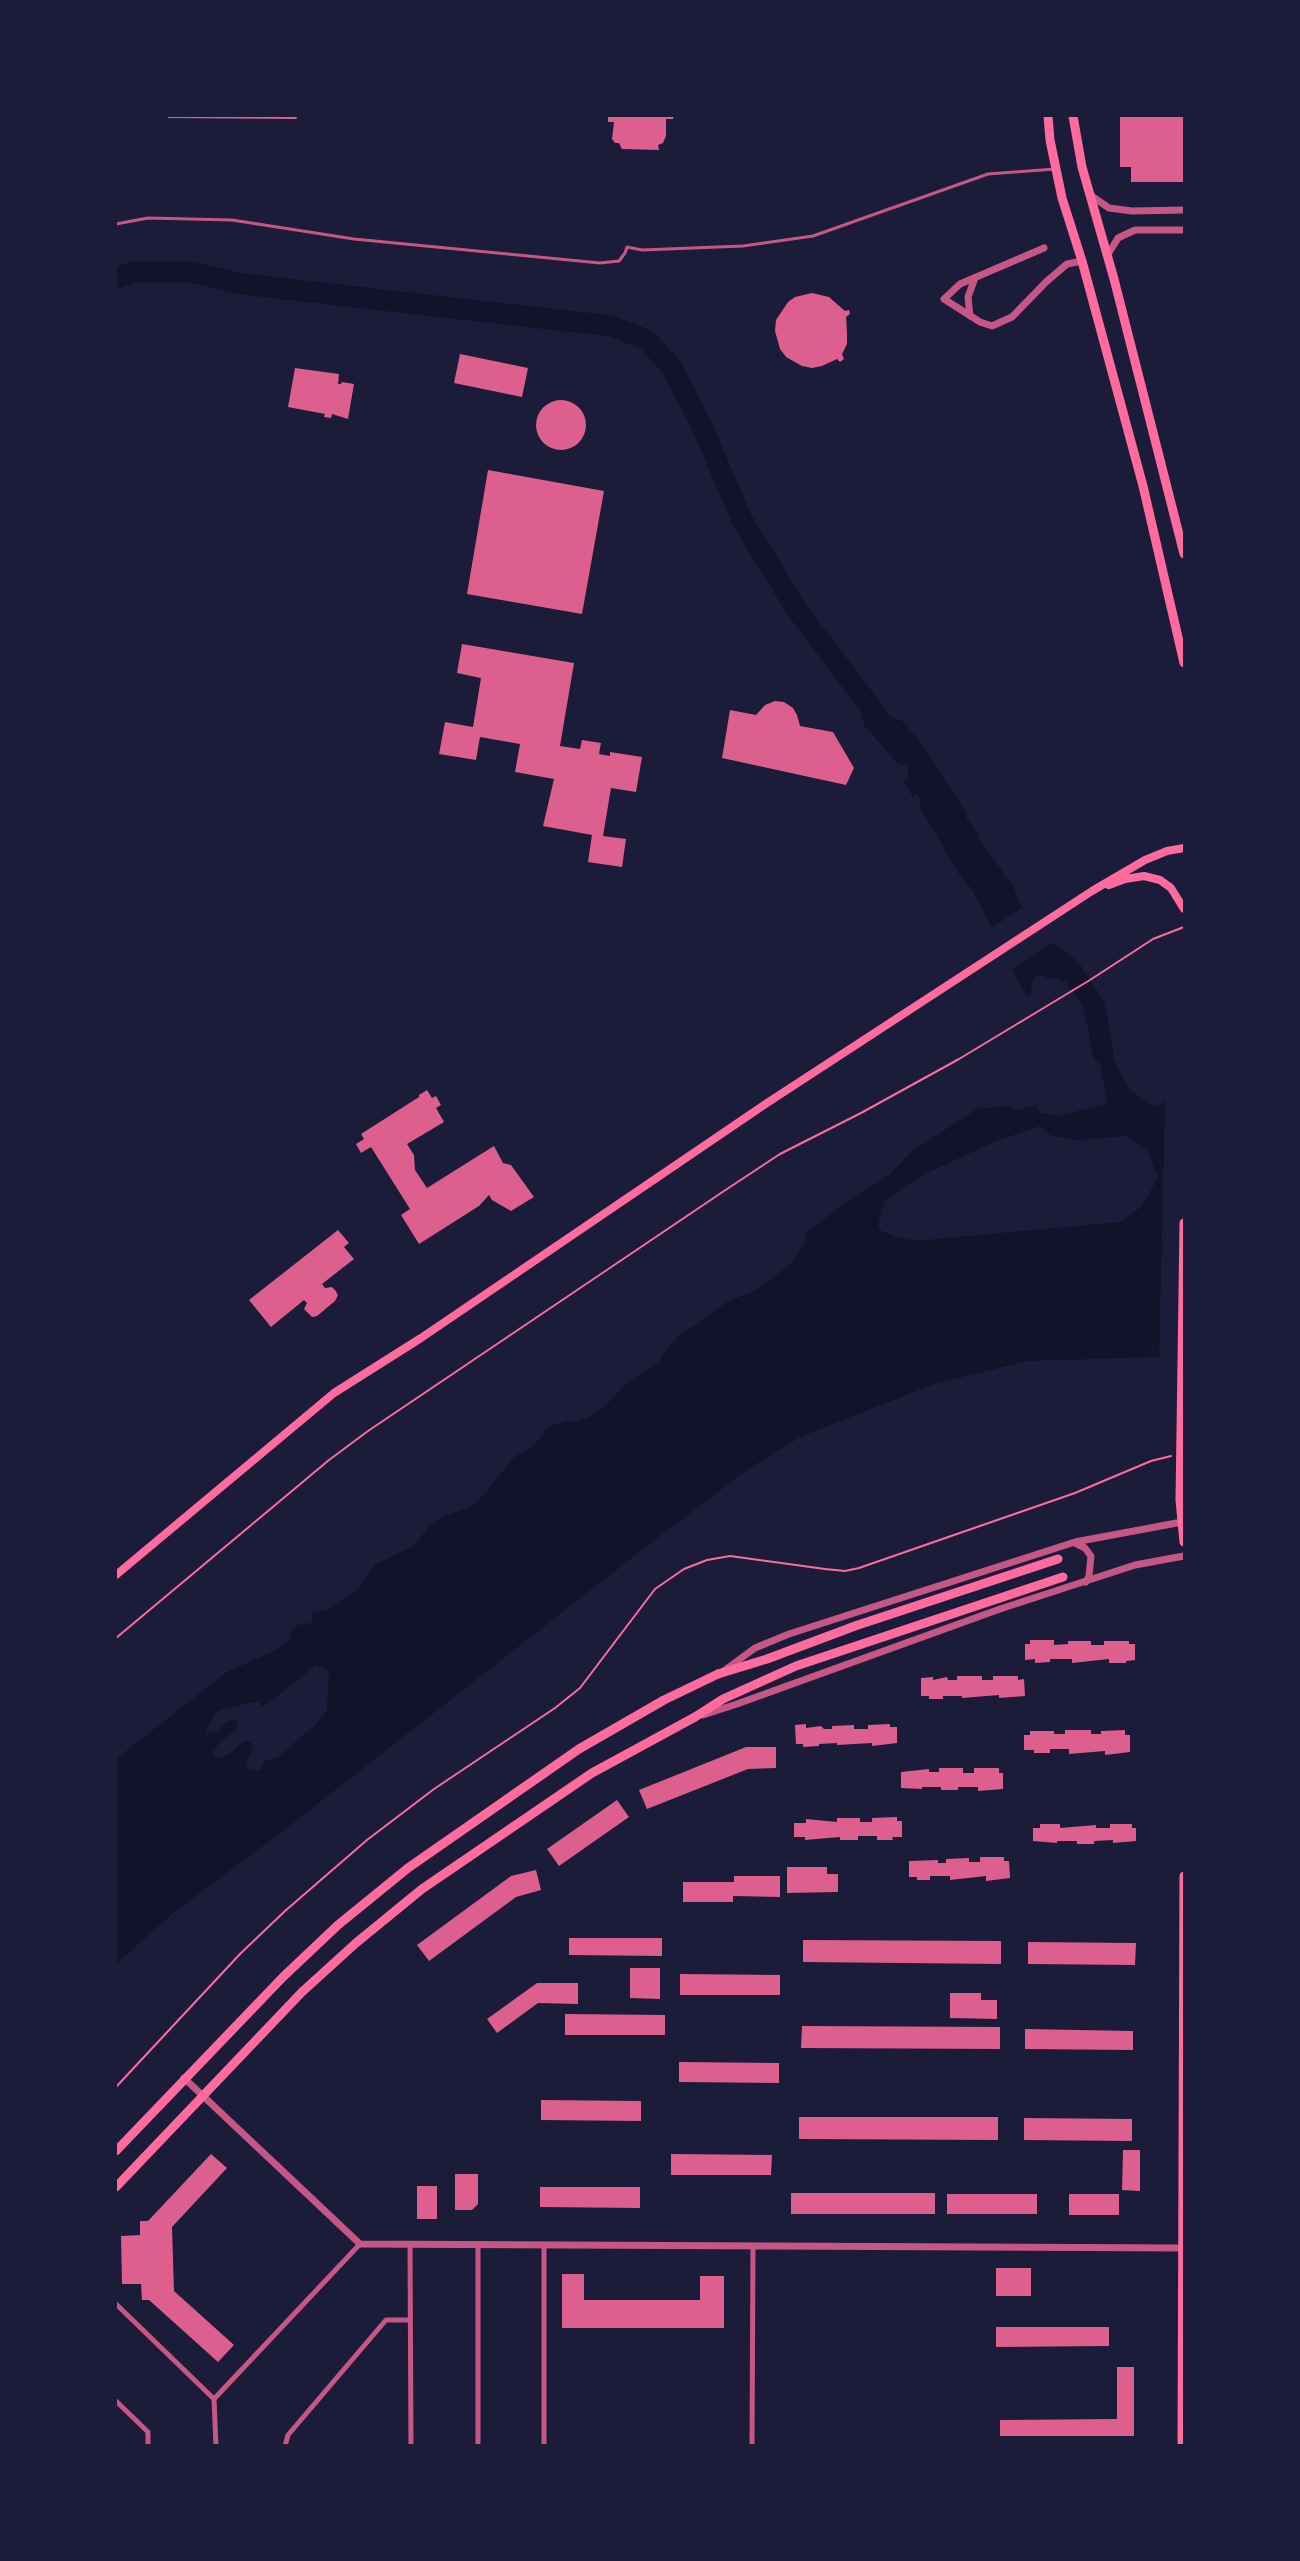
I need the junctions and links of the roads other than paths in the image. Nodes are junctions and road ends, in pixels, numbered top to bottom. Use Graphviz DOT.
graph roads {
  1 [pos="1048,116"];
  2 [pos="1073,116"];
  3 [pos="1056,169"];
  4 [pos="1090,195"];
  5 [pos="1185,210"];
  6 [pos="116,224"];
  7 [pos="1185,230"];
  8 [pos="1044,248"];
  9 [pos="1107,256"];
  10 [pos="1082,261"];
  11 [pos="975,277"];
  12 [pos="970,315"];
  13 [pos="1185,554"];
  14 [pos="1185,663"];
  15 [pos="1185,848"];
  16 [pos="1092,891"];
  17 [pos="1185,909"];
  18 [pos="1185,1223"];
  19 [pos="1183,1522"];
  20 [pos="1074,1542"];
  21 [pos="1185,1542"];
  22 [pos="1185,1556"];
  23 [pos="1058,1560"];
  24 [pos="116,1575"];
  25 [pos="1063,1576"];
  26 [pos="1086,1582"];
  27 [pos="718,1674"];
  28 [pos="695,1717"];
  29 [pos="1185,1876"];
  30 [pos="184,2078"];
  31 [pos="203,2095"];
  32 [pos="116,2151"];
  33 [pos="116,2187"];
  34 [pos="360,2244"];
  35 [pos="410,2244"];
  36 [pos="478,2244"];
  37 [pos="544,2245"];
  38 [pos="753,2246"];
  39 [pos="1183,2248"];
  40 [pos="116,2304"];
  41 [pos="409,2320"];
  42 [pos="214,2399"];
  43 [pos="116,2401"];
  44 [pos="148,2445"];
  45 [pos="216,2445"];
  46 [pos="285,2445"];
  47 [pos="411,2445"];
  48 [pos="478,2445"];
  49 [pos="544,2445"];
  50 [pos="752,2445"];
  51 [pos="1182,2445"];
  1 -- 3 [label="main road"];
  2 -- 4 [label="main road"];
  3 -- 6 [label="lane"];
  3 -- 10 [label="main road"];
  4 -- 5 [label="street"];
  4 -- 9 [label="main road"];
  7 -- 9 [label="street"];
  8 -- 11 [label="street"];
  9 -- 13 [label="main road"];
  10 -- 12 [label="street"];
  10 -- 14 [label="main road"];
  11 -- 12 [label="street"];
  11 -- 12 [label="street"];
  15 -- 16 [label="main road"];
  16 -- 17 [label="main road"];
  16 -- 24 [label="main road"];
  18 -- 19 [label="main road"];
  19 -- 20 [label="street"];
  19 -- 21 [label="main road"];
  20 -- 26 [label="street"];
  20 -- 27 [label="street"];
  22 -- 26 [label="street"];
  23 -- 27 [label="main road"];
  25 -- 28 [label="main road"];
  26 -- 28 [label="street"];
  27 -- 30 [label="main road"];
  28 -- 31 [label="main road"];
  29 -- 39 [label="main road"];
  30 -- 31 [label="street"];
  30 -- 32 [label="main road"];
  31 -- 33 [label="main road"];
  31 -- 34 [label="street"];
  34 -- 35 [label="street"];
  34 -- 42 [label="street"];
  35 -- 36 [label="street"];
  35 -- 41 [label="street"];
  36 -- 37 [label="street"];
  36 -- 48 [label="street"];
  37 -- 38 [label="street"];
  37 -- 49 [label="street"];
  38 -- 39 [label="street"];
  38 -- 50 [label="street"];
  39 -- 51 [label="main road"];
  40 -- 42 [label="street"];
  41 -- 46 [label="street"];
  41 -- 47 [label="street"];
  42 -- 45 [label="street"];
  43 -- 44 [label="street"];
}
